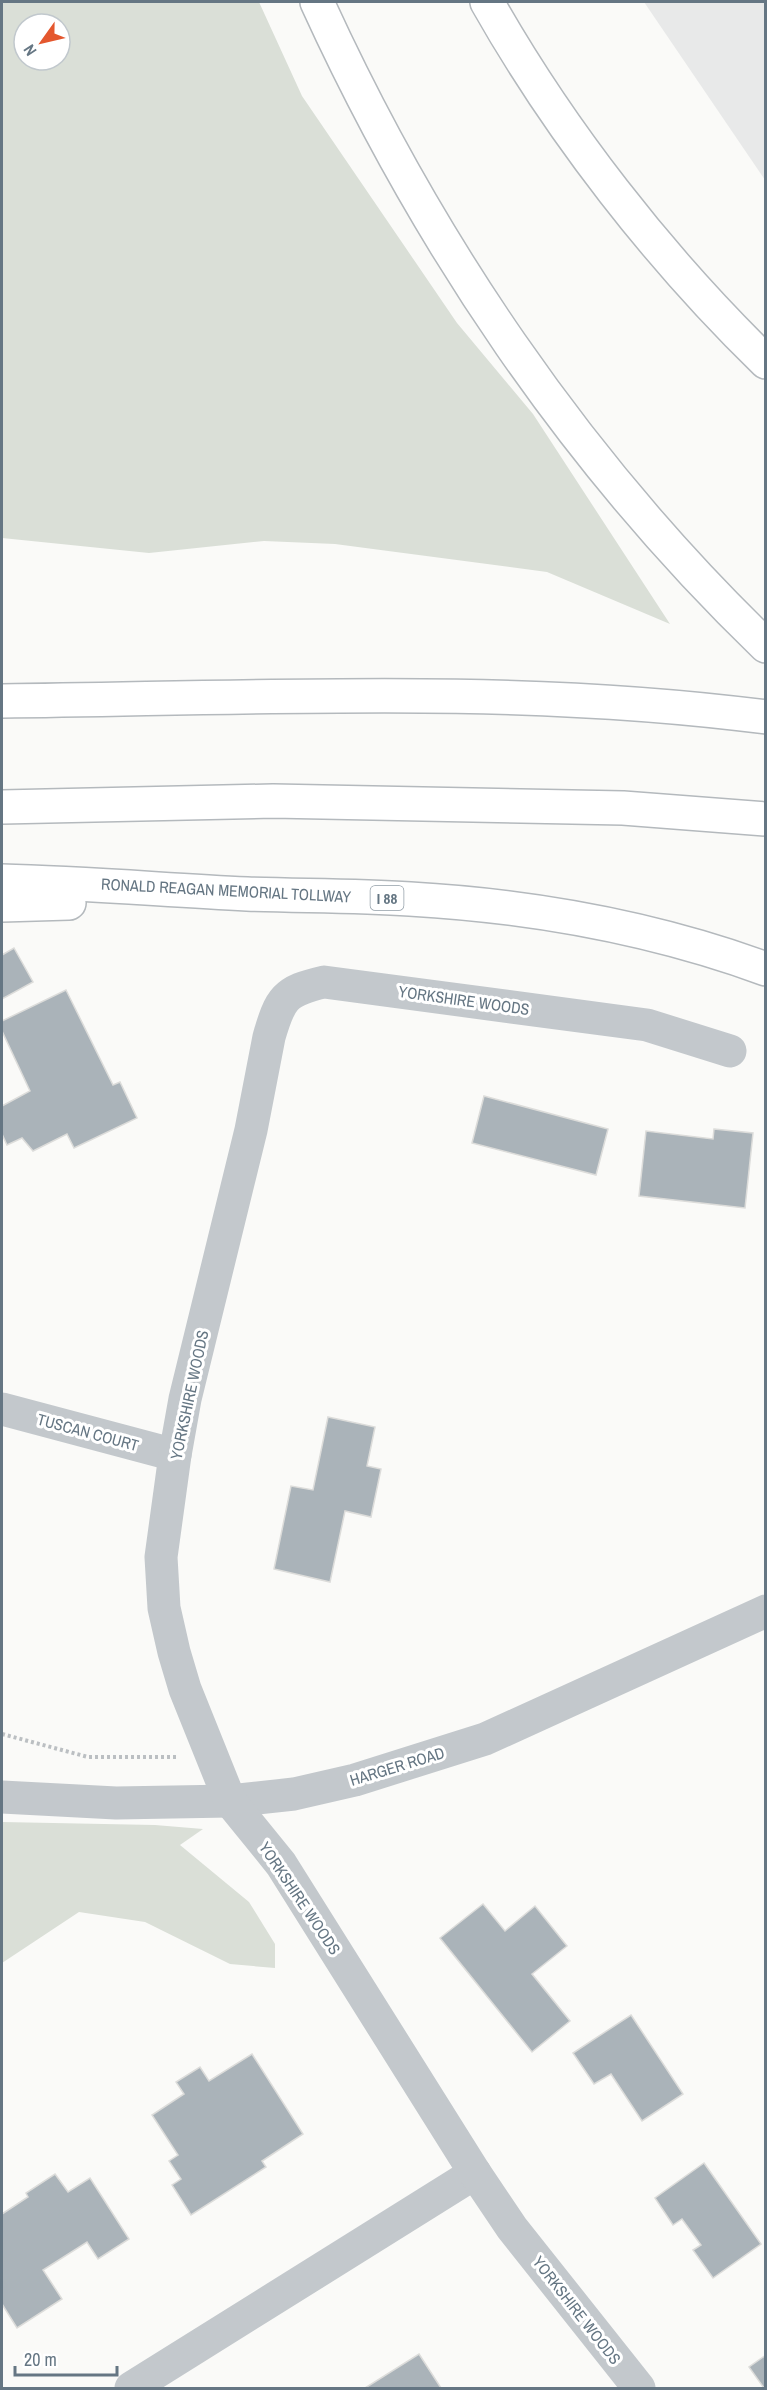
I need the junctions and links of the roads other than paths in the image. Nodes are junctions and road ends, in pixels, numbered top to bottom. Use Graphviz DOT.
graph roads {
  1 [pos="317,2"];
  2 [pos="487,2"];
  3 [pos="765,362"];
  4 [pos="765,646"];
  5 [pos="2,701"];
  6 [pos="765,717"];
  7 [pos="2,807"];
  8 [pos="765,819"];
  9 [pos="2,881"];
  10 [pos="248,894"];
  11 [pos="2,905"];
  12 [pos="765,969"];
  13 [pos="730,1051"];
  14 [pos="2,1409"];
  15 [pos="175,1455"];
  16 [pos="765,1611"];
  17 [pos="2,1797"];
  18 [pos="230,1801"];
  19 [pos="474,2173"];
  20 [pos="131,2388"];
  21 [pos="639,2388"];
  1 -- 4 [label="highway"];
  2 -- 3 [label="highway"];
  5 -- 6 [label="highway"];
  7 -- 8 [label="highway"];
  9 -- 10 [label="highway, RONALD REAGAN MEMORIAL TOLLWAY / I 88"];
  10 -- 11 [label="highway"];
  10 -- 12 [label="highway, RONALD REAGAN MEMORIAL TOLLWAY / I 88"];
  13 -- 15 [label="street, YORKSHIRE WOODS"];
  14 -- 15 [label="street, TUSCAN COURT"];
  15 -- 18 [label="street, YORKSHIRE WOODS"];
  16 -- 18 [label="street, HARGER ROAD"];
  17 -- 18 [label="street, HARGER ROAD"];
  18 -- 19 [label="street, YORKSHIRE WOODS"];
  19 -- 20 [label="street"];
  19 -- 21 [label="street, YORKSHIRE WOODS"];
}
